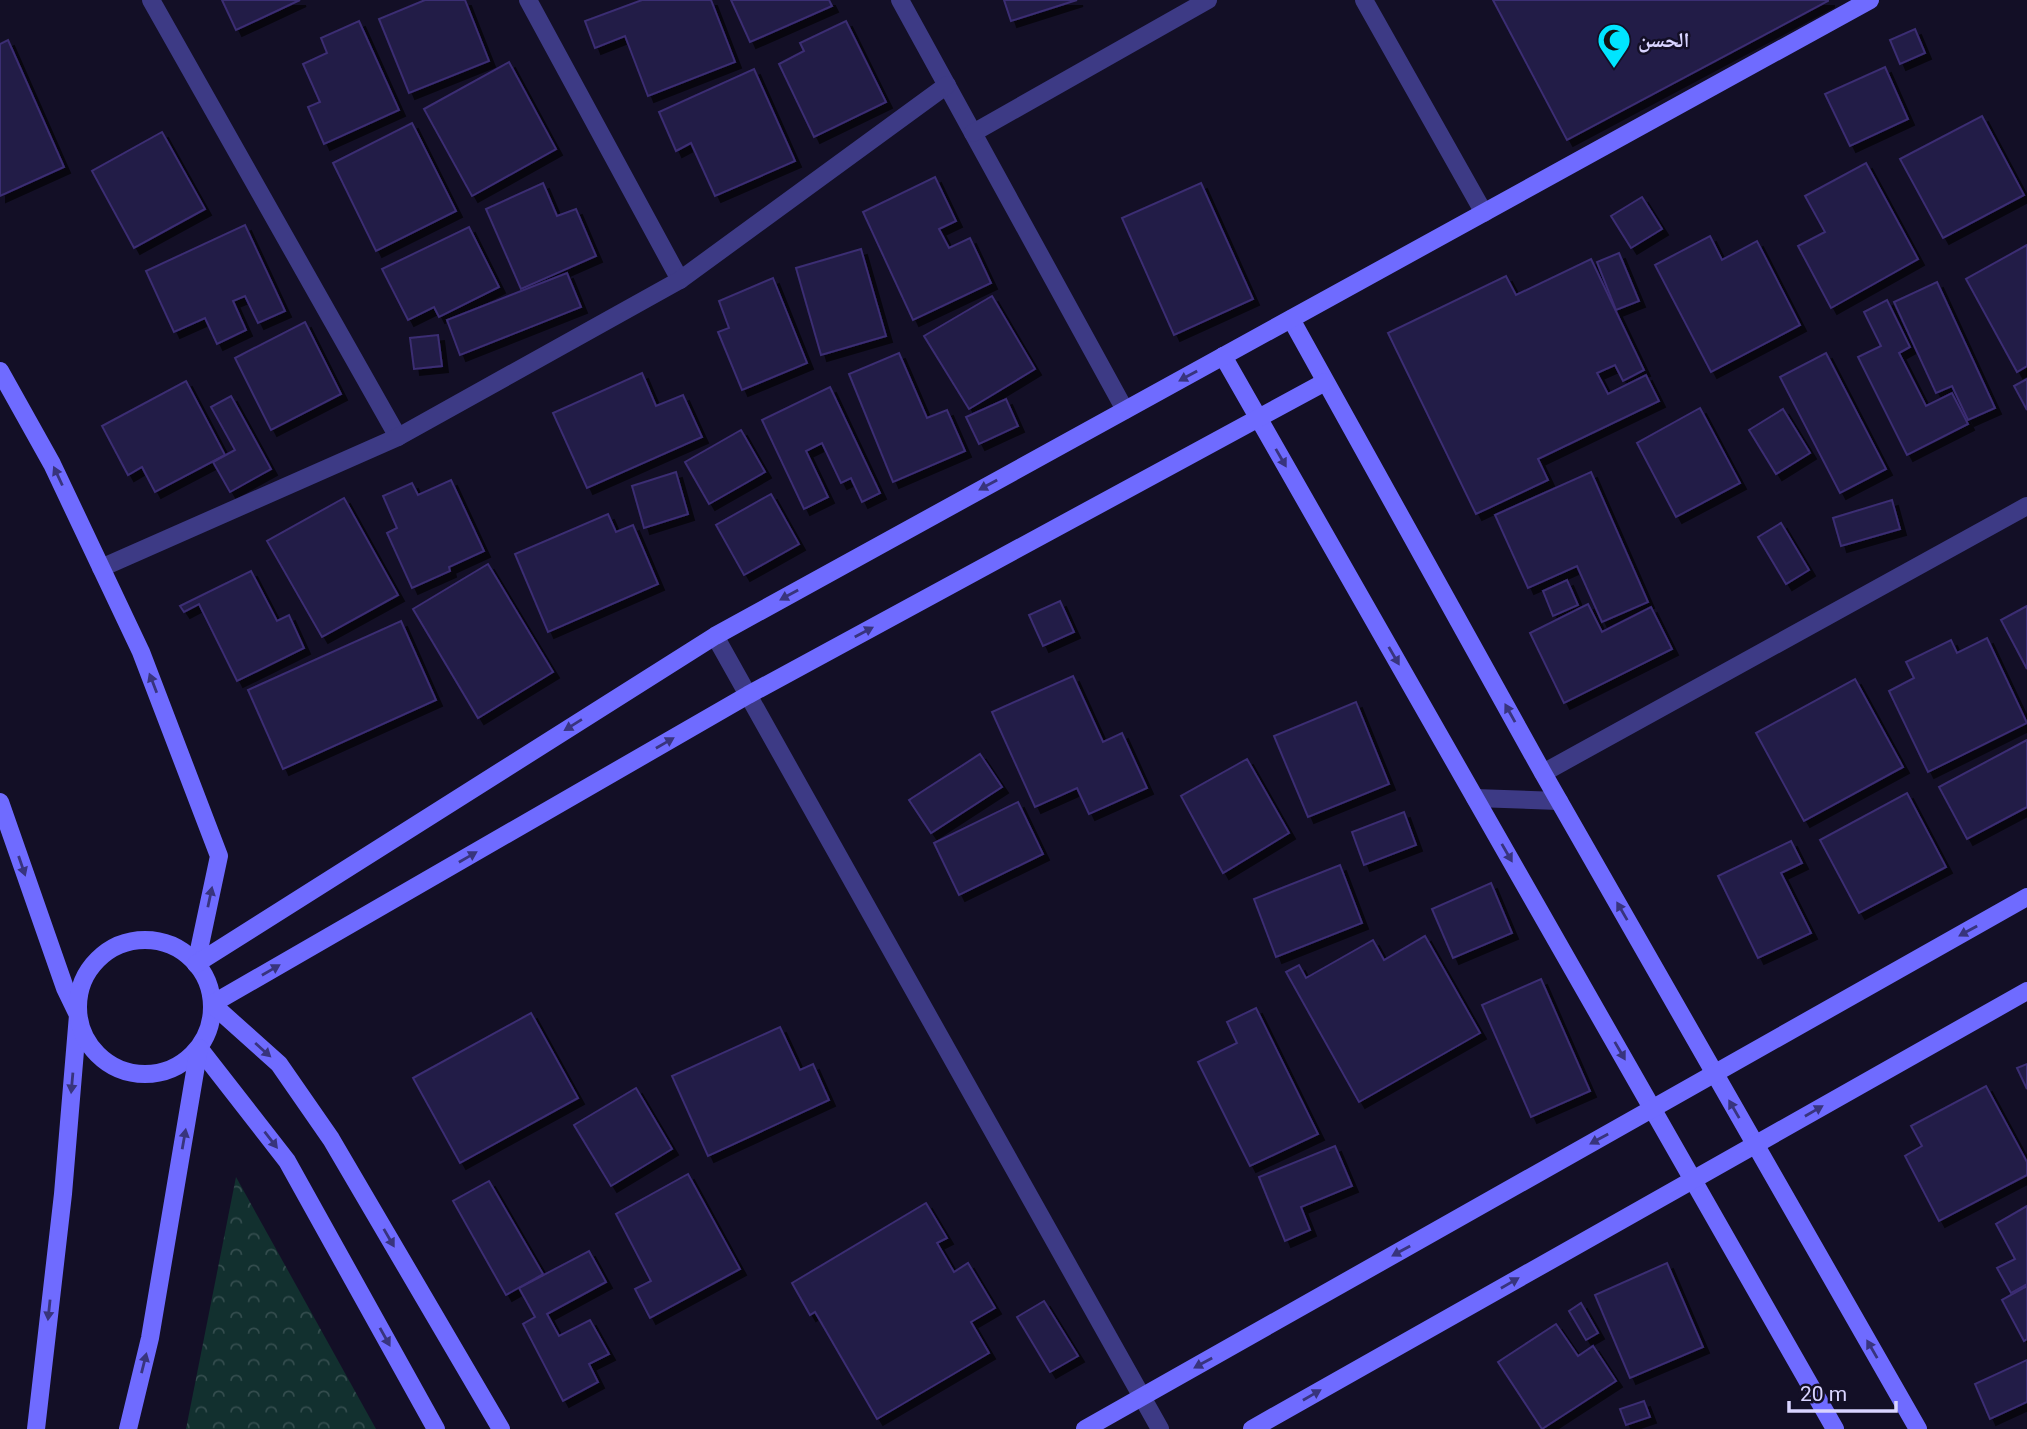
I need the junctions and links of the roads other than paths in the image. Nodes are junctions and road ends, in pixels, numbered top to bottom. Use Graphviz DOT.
graph roads {
  1 [pos="151,0"];
  2 [pos="527,0"];
  3 [pos="900,0"];
  4 [pos="1208,0"];
  5 [pos="1364,0"];
  6 [pos="1870,0"];
  7 [pos="947,85"];
  8 [pos="973,133"];
  9 [pos="1484,213"];
  10 [pos="680,280"];
  11 [pos="1290,319"];
  12 [pos="1223,356"];
  13 [pos="0,371"];
  14 [pos="1325,382"];
  15 [pos="1125,410"];
  16 [pos="1259,419"];
  17 [pos="398,437"];
  18 [pos="2027,506"];
  19 [pos="101,568"];
  20 [pos="715,636"];
  21 [pos="748,695"];
  22 [pos="1543,773"];
  23 [pos="1475,798"];
  24 [pos="1559,801"];
  25 [pos="0,802"];
  26 [pos="2027,897"];
  27 [pos="196,964"];
  28 [pos="2027,991"];
  29 [pos="212,1004"];
  30 [pos="78,1015"];
  31 [pos="199,1048"];
  32 [pos="1714,1074"];
  33 [pos="1653,1109"];
  34 [pos="1754,1145"];
  35 [pos="1693,1180"];
  36 [pos="1142,1397"];
  37 [pos="36,1429"];
  38 [pos="128,1429"];
  39 [pos="436,1429"];
  40 [pos="501,1429"];
  41 [pos="1085,1429"];
  42 [pos="1160,1429"];
  43 [pos="1252,1429"];
  44 [pos="1835,1429"];
  45 [pos="1918,1429"];
  1 -- 17 [label="street"];
  2 -- 10 [label="street"];
  3 -- 7 [label="street"];
  4 -- 8 [label="street"];
  5 -- 9 [label="street"];
  6 -- 9 [label="street"];
  7 -- 8 [label="street"];
  7 -- 10 [label="street"];
  8 -- 15 [label="street"];
  9 -- 11 [label="street"];
  10 -- 17 [label="street"];
  11 -- 12 [label="street"];
  11 -- 14 [label="street"];
  12 -- 15 [label="street, one-way"];
  12 -- 16 [label="street"];
  19 -- 13 [label="street, one-way"];
  14 -- 16 [label="street"];
  22 -- 14 [label="street, one-way"];
  15 -- 20 [label="street, one-way"];
  21 -- 16 [label="street, one-way"];
  16 -- 23 [label="street, one-way"];
  17 -- 19 [label="street"];
  18 -- 22 [label="street"];
  27 -- 19 [label="street, one-way"];
  20 -- 21 [label="street"];
  20 -- 27 [label="street, one-way"];
  29 -- 21 [label="street, one-way"];
  21 -- 36 [label="street"];
  22 -- 24 [label="street"];
  23 -- 24 [label="street"];
  23 -- 33 [label="street, one-way"];
  32 -- 24 [label="street, one-way"];
  25 -- 30 [label="street, one-way"];
  26 -- 32 [label="street, one-way"];
  27 -- 29 [label="street"];
  27 -- 30 [label="street"];
  34 -- 28 [label="street, one-way"];
  29 -- 31 [label="street"];
  29 -- 40 [label="street, one-way"];
  30 -- 31 [label="street"];
  30 -- 37 [label="street, one-way"];
  38 -- 31 [label="street, one-way"];
  31 -- 39 [label="street, one-way"];
  32 -- 33 [label="street"];
  34 -- 32 [label="street, one-way"];
  33 -- 35 [label="street"];
  33 -- 36 [label="street, one-way"];
  34 -- 35 [label="street"];
  45 -- 34 [label="street, one-way"];
  43 -- 35 [label="street, one-way"];
  35 -- 44 [label="street"];
  36 -- 41 [label="street"];
  36 -- 42 [label="street"];
}
